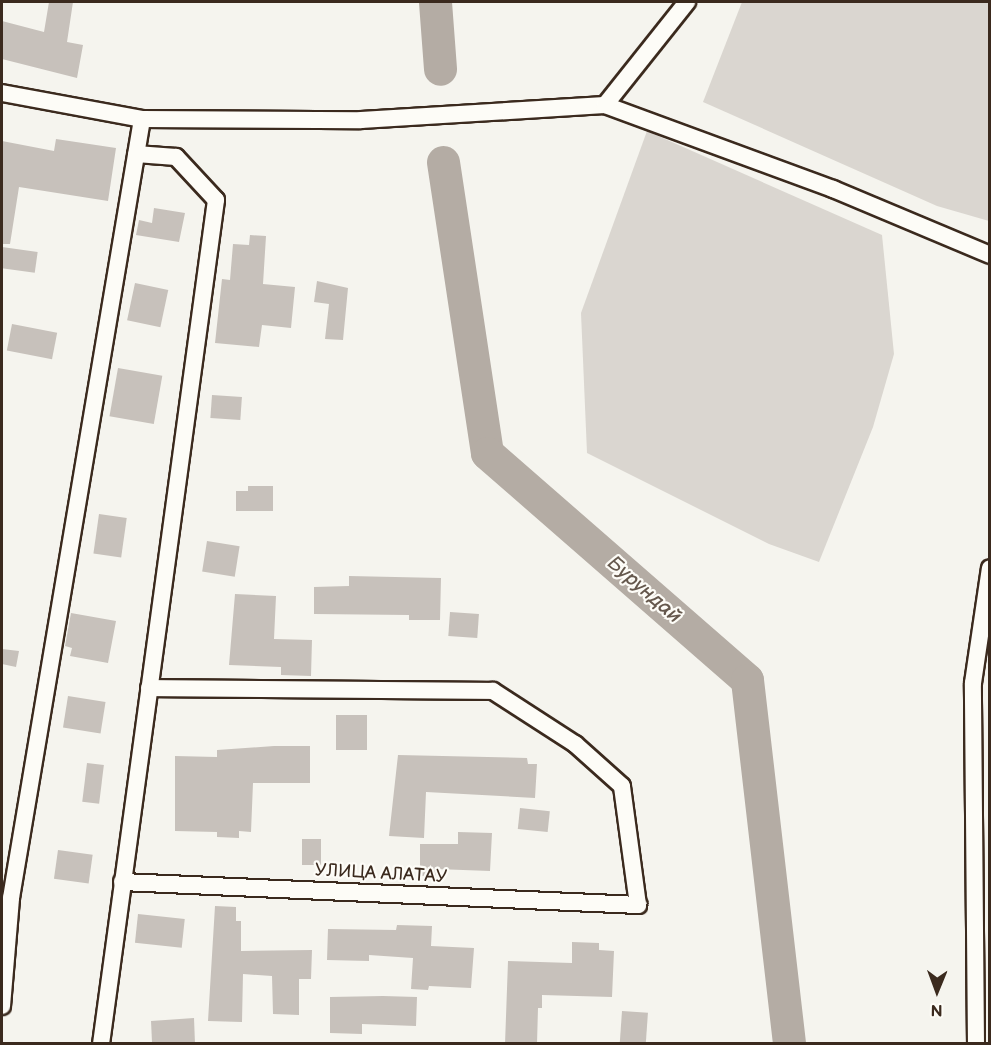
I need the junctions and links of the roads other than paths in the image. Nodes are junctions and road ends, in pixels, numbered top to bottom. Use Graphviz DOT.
graph roads {
  1 [pos="687,2"];
  2 [pos="2,93"];
  3 [pos="605,105"];
  4 [pos="142,119"];
  5 [pos="136,154"];
  6 [pos="990,255"];
  7 [pos="990,568"];
  8 [pos="987,614"];
  9 [pos="149,688"];
  10 [pos="983,864"];
  11 [pos="122,882"];
  12 [pos="6,897"];
  13 [pos="2,1006"];
  14 [pos="100,1044"];
  15 [pos="976,1044"];
  1 -- 3 [label="street"];
  2 -- 4 [label="street"];
  3 -- 4 [label="street"];
  3 -- 6 [label="street"];
  4 -- 5 [label="street"];
  5 -- 9 [label="street"];
  5 -- 12 [label="street"];
  7 -- 8 [label="street"];
  8 -- 10 [label="street"];
  9 -- 11 [label="street"];
  9 -- 11 [label="street, УЛИЦА АЛАТАУ"];
  10 -- 15 [label="street"];
  11 -- 14 [label="street"];
  12 -- 13 [label="street"];
}
